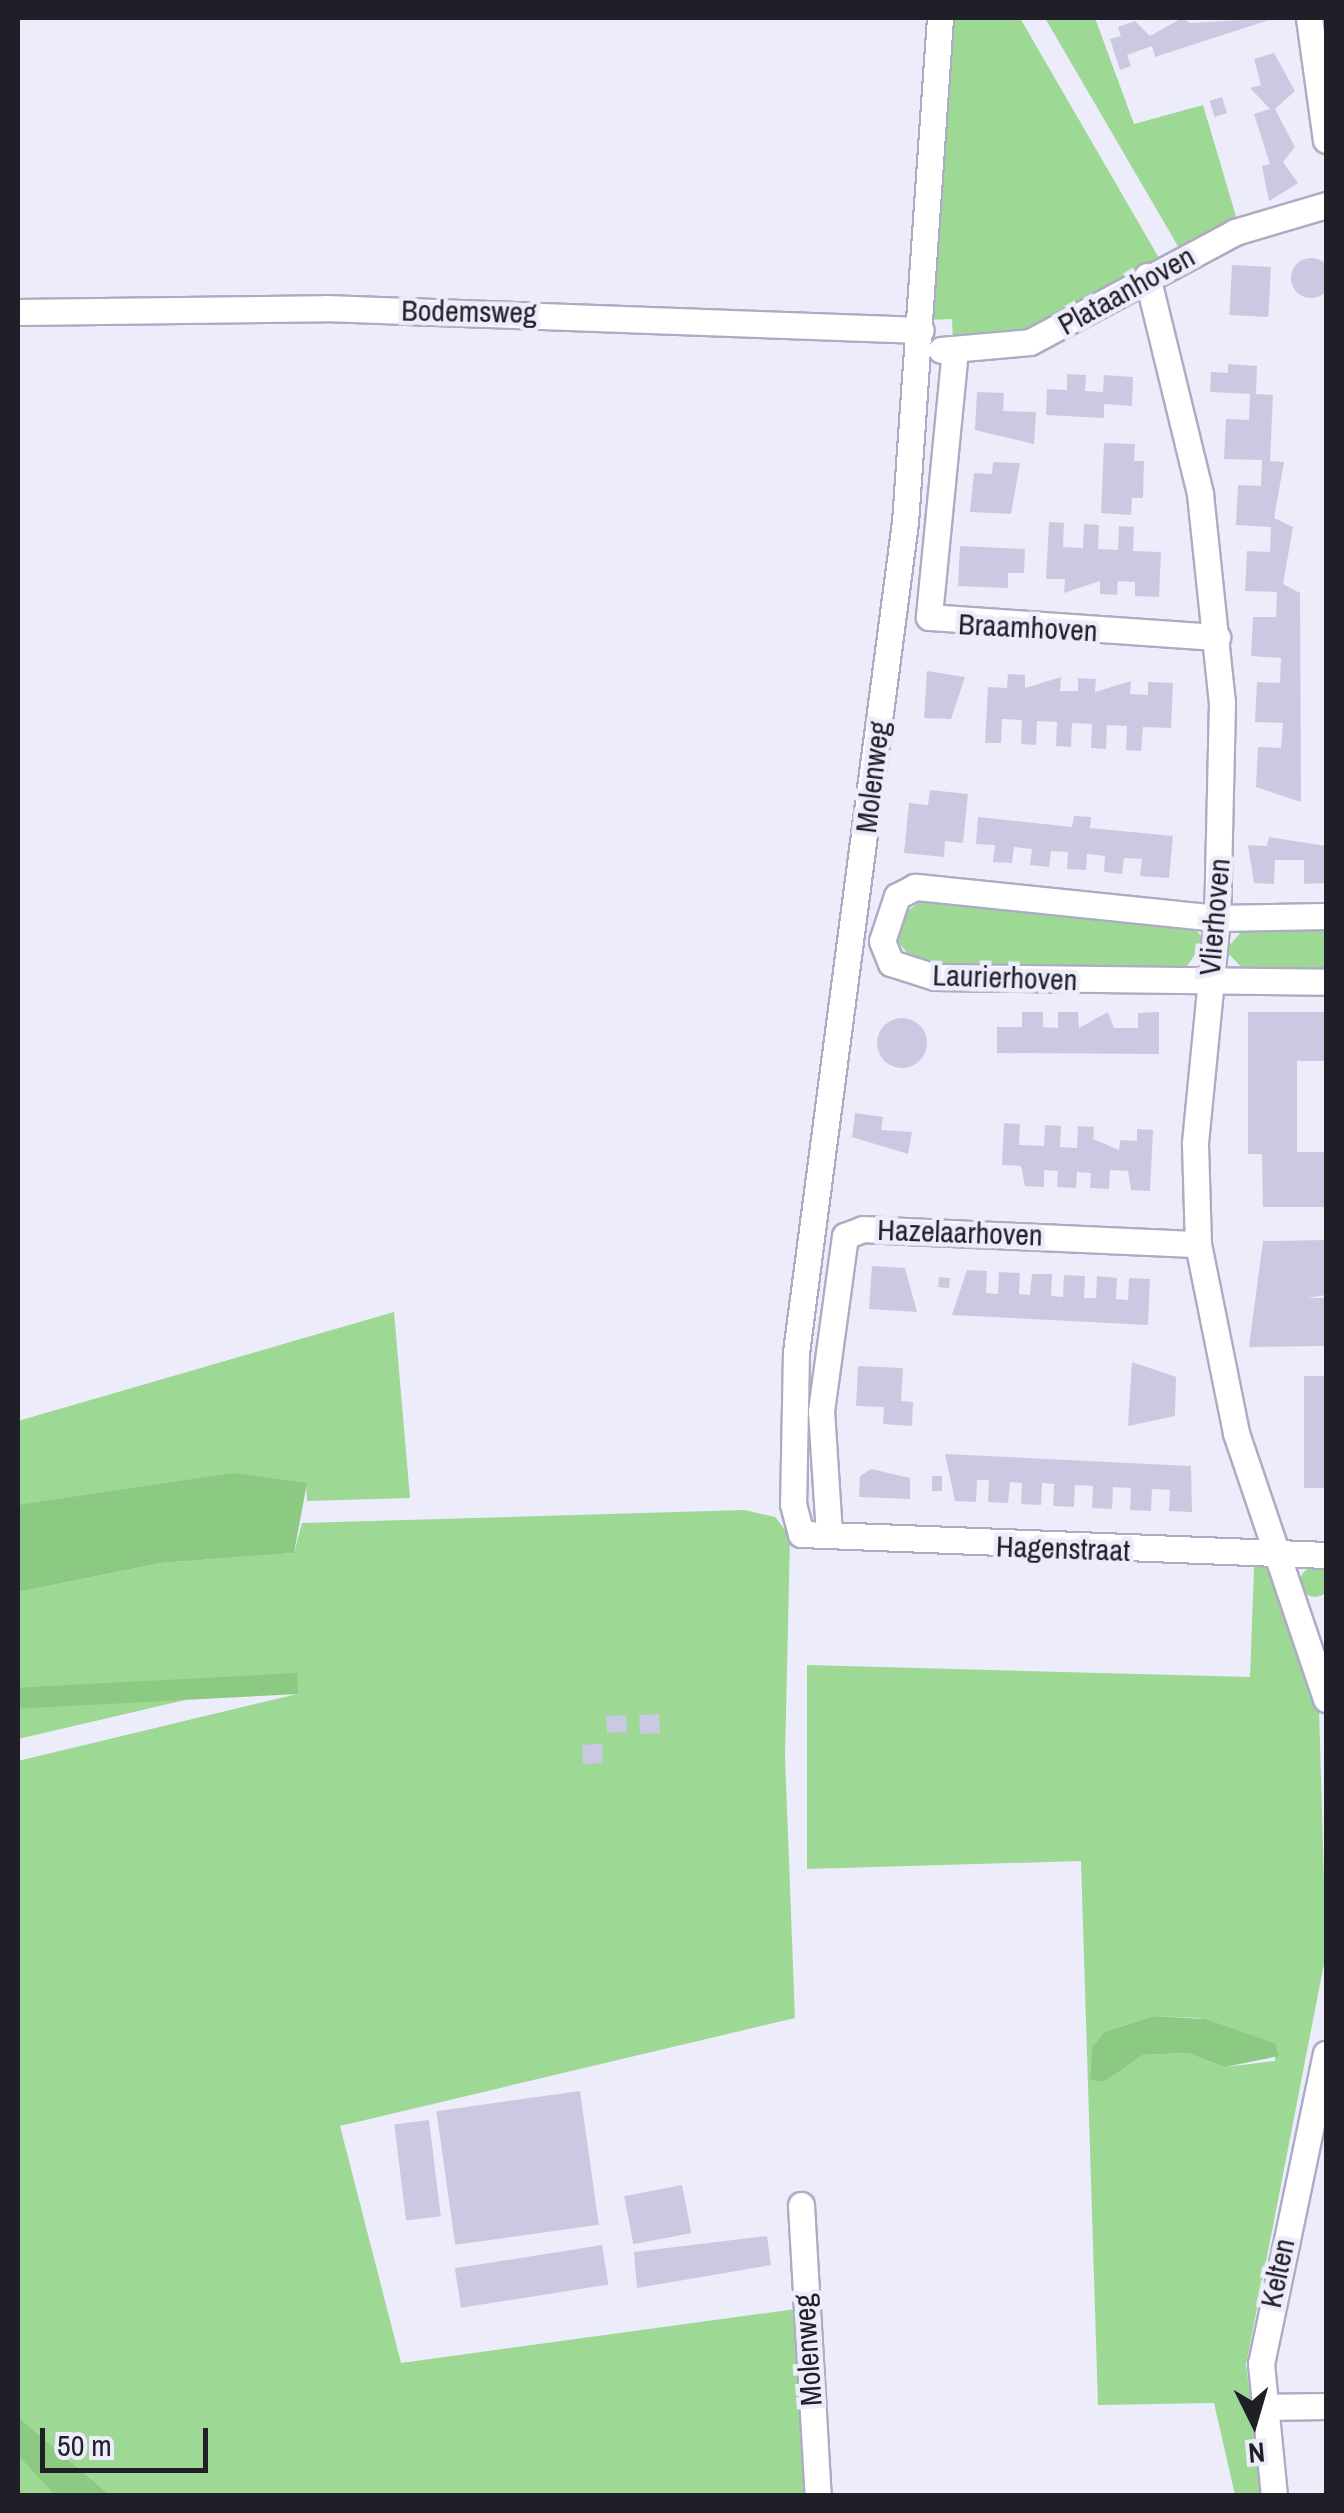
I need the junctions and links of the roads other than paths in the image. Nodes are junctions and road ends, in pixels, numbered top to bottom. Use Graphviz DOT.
graph roads {
  1 [pos="940,18"];
  2 [pos="1309,18"];
  3 [pos="1326,140"];
  4 [pos="1326,205"];
  5 [pos="1147,276"];
  6 [pos="18,312"];
  7 [pos="921,339"];
  8 [pos="955,350"];
  9 [pos="1217,638"];
  10 [pos="1326,916"];
  11 [pos="1217,918"];
  12 [pos="1208,981"];
  13 [pos="1326,982"];
  14 [pos="1198,1244"];
  15 [pos="801,1534"];
  16 [pos="828,1534"];
  17 [pos="1277,1555"];
  18 [pos="1326,1555"];
  19 [pos="1326,1699"];
  20 [pos="1326,2054"];
  21 [pos="1317,2138"];
  22 [pos="801,2204"];
  23 [pos="1260,2406"];
  24 [pos="1326,2406"];
  25 [pos="818,2496"];
  26 [pos="1274,2496"];
  1 -- 7 [label="street, Molenweg"];
  2 -- 3 [label="street"];
  4 -- 5 [label="street, Plataanhoven"];
  5 -- 8 [label="street, Plataanhoven"];
  5 -- 9 [label="street, Vlierhoven"];
  6 -- 7 [label="street, Bodemsweg"];
  7 -- 8 [label="street, Plataanhoven"];
  7 -- 15 [label="street, Molenweg"];
  8 -- 9 [label="street, Braamhoven"];
  9 -- 11 [label="street, Vlierhoven"];
  10 -- 11 [label="street, Laurierhoven"];
  11 -- 12 [label="street, Vlierhoven"];
  11 -- 12 [label="street, Laurierhoven"];
  12 -- 13 [label="street, Laurierhoven"];
  12 -- 14 [label="street, Vlierhoven"];
  14 -- 16 [label="street, Hazelaarhoven"];
  14 -- 17 [label="street, Vlierhoven"];
  15 -- 16 [label="street, Hagenstraat"];
  16 -- 17 [label="street, Hagenstraat"];
  17 -- 18 [label="street, Hagenstraat"];
  17 -- 19 [label="street"];
  20 -- 21 [label="street, Kelten"];
  21 -- 23 [label="street, Kelten"];
  22 -- 25 [label="street, Molenweg"];
  23 -- 24 [label="street"];
  23 -- 26 [label="street, Kelten"];
}
